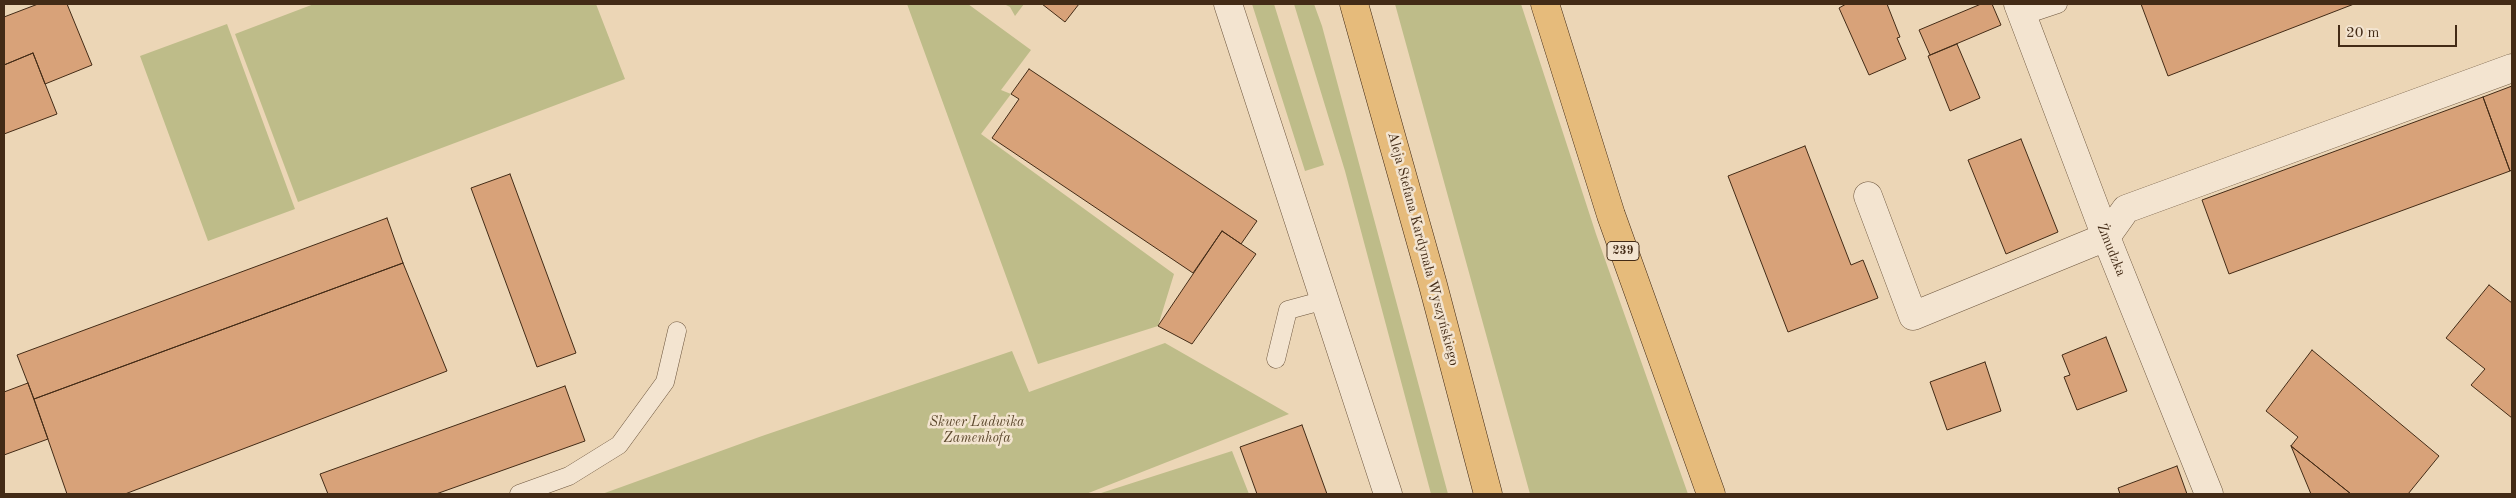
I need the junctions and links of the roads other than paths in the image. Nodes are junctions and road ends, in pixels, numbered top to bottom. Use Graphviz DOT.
graph roads {
  1 [pos="1228,4"];
  2 [pos="1545,4"];
  3 [pos="2058,4"];
  4 [pos="1357,9"];
  5 [pos="2020,10"];
  6 [pos="2512,68"];
  7 [pos="1868,196"];
  8 [pos="2106,237"];
  9 [pos="1325,300"];
  10 [pos="677,331"];
  11 [pos="1276,359"];
  12 [pos="519,494"];
  13 [pos="1388,494"];
  14 [pos="1488,494"];
  15 [pos="1711,494"];
  16 [pos="2209,494"];
  1 -- 9 [label="street"];
  2 -- 15 [label="main road, 239"];
  3 -- 5 [label="lane"];
  4 -- 14 [label="main road, Aleja Stefana Kardynała Wyszyńskiego"];
  5 -- 8 [label="street, Żmudzka"];
  6 -- 8 [label="street"];
  7 -- 8 [label="street"];
  8 -- 16 [label="street, Żmudzka"];
  9 -- 11 [label="lane"];
  9 -- 13 [label="street"];
  10 -- 12 [label="lane"];
}
